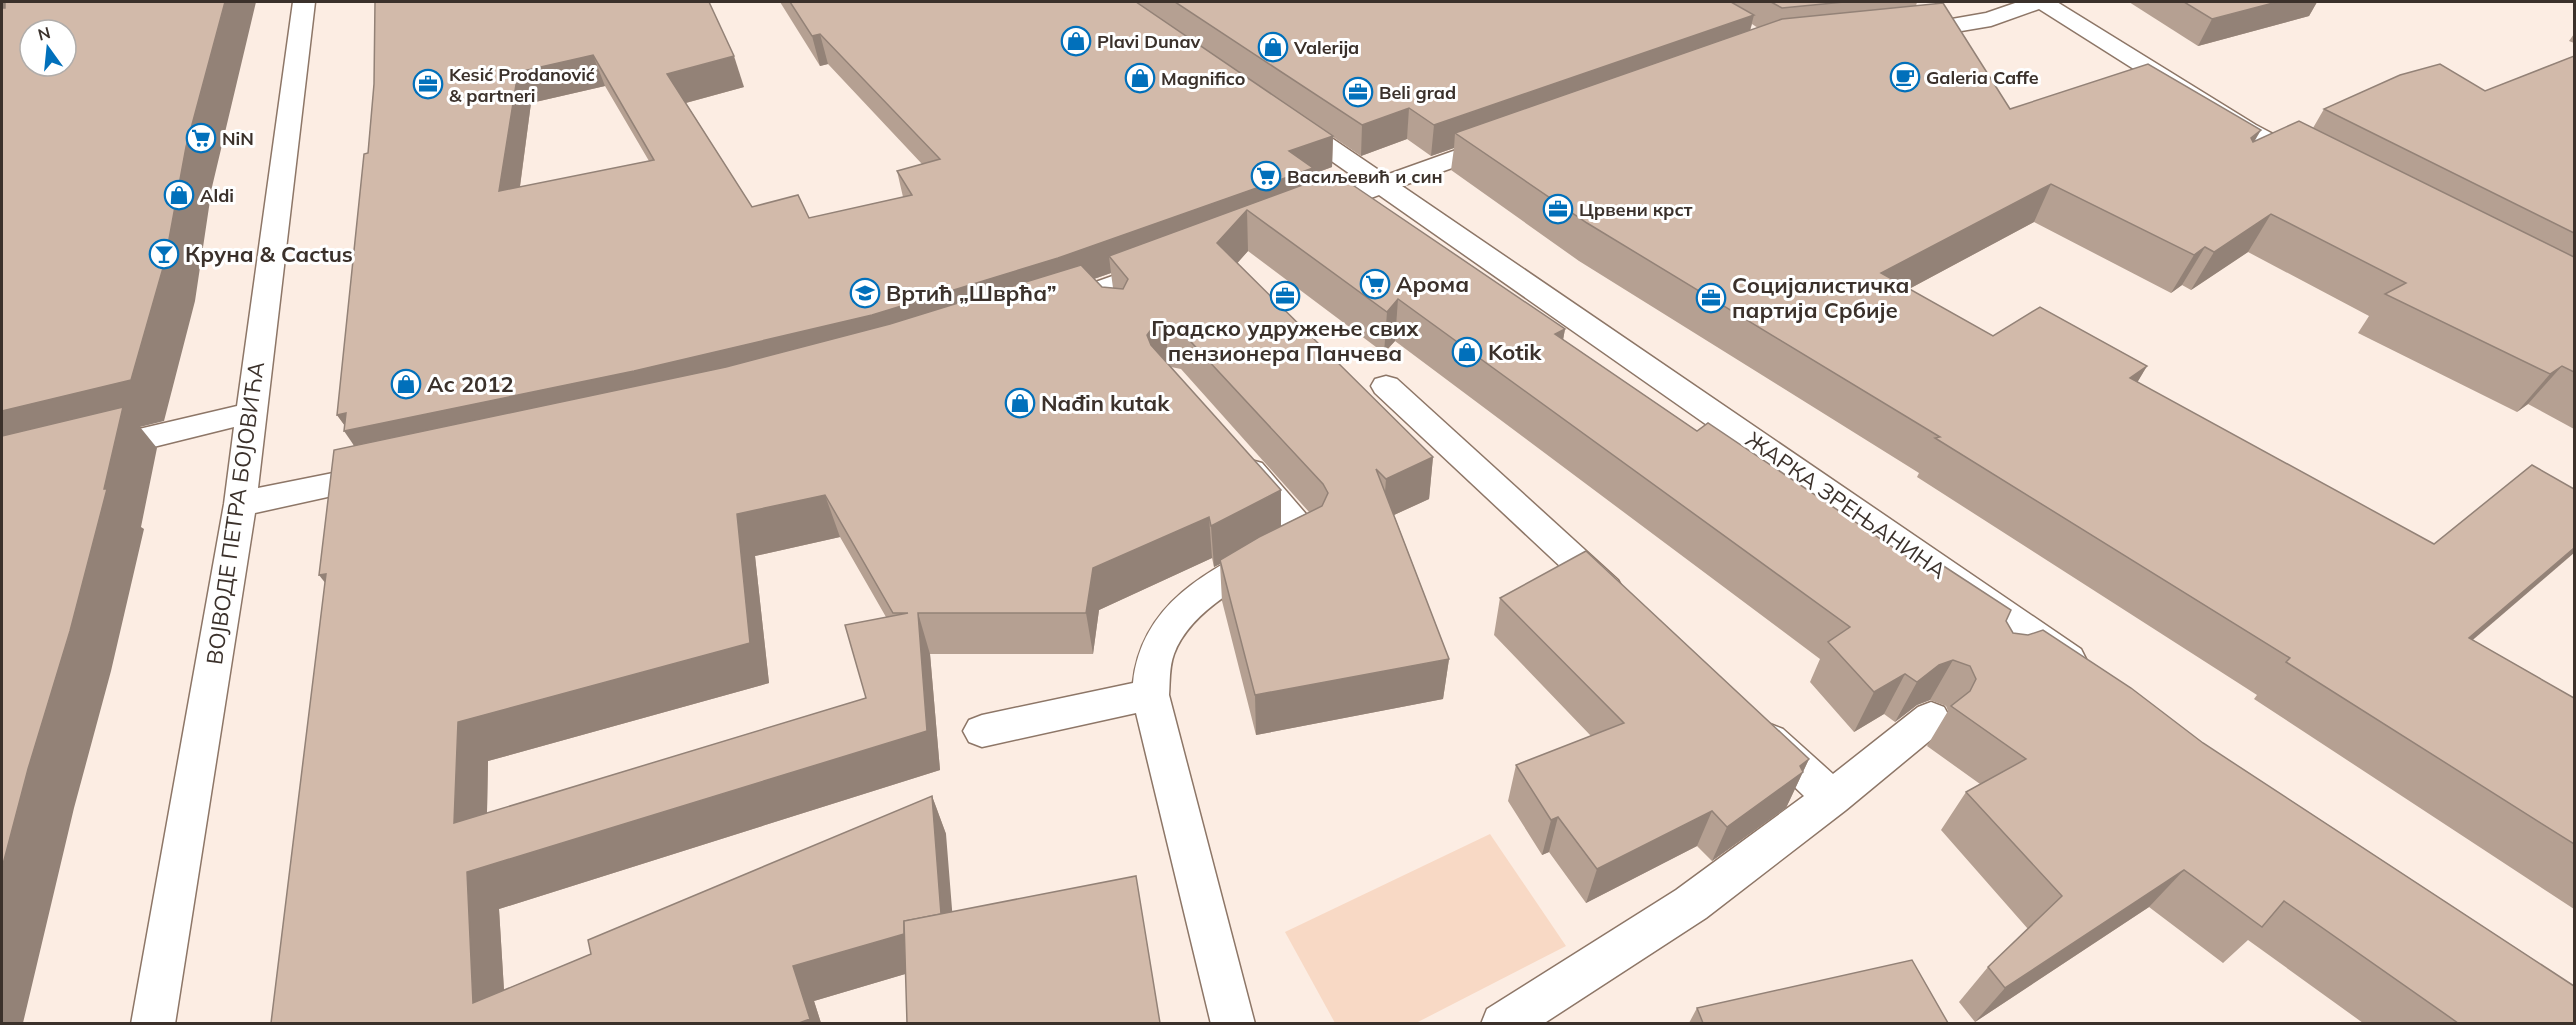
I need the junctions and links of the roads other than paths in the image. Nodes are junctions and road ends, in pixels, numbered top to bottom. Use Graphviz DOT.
graph roads {
  1 [pos="304,2"];
  2 [pos="2037,2"];
  3 [pos="2043,2"];
  4 [pos="1895,34"];
  5 [pos="1273,110"];
  6 [pos="1517,136"];
  7 [pos="2320,169"];
  8 [pos="1383,184"];
  9 [pos="1292,218"];
  10 [pos="1181,259"];
  11 [pos="1092,292"];
  12 [pos="1042,310"];
  13 [pos="1111,315"];
  14 [pos="1386,386"];
  15 [pos="250,413"];
  16 [pos="1230,448"];
  17 [pos="81,454"];
  18 [pos="397,471"];
  19 [pos="240,504"];
  20 [pos="1631,612"];
  21 [pos="2092,675"];
  22 [pos="1150,695"];
  23 [pos="1745,717"];
  24 [pos="1931,718"];
  25 [pos="982,731"];
  26 [pos="1832,798"];
  27 [pos="153,1023"];
  28 [pos="1233,1023"];
  29 [pos="1503,1023"];
  1 -- 15 [label="street, ВОЈВОДЕ ПЕТРА БОЈОВИЋА"];
  2 -- 4 [label="street"];
  3 -- 7 [label="street"];
  5 -- 8 [label="street, ЖАРКА ЗРЕЊАНИНА"];
  6 -- 8 [label="street"];
  8 -- 9 [label="street"];
  8 -- 21 [label="street, ЖАРКА ЗРЕЊАНИНА"];
  10 -- 11 [label="street"];
  11 -- 12 [label="street"];
  11 -- 13 [label="street"];
  14 -- 20 [label="street"];
  15 -- 17 [label="street"];
  15 -- 19 [label="street, ВОЈВОДЕ ПЕТРА БОЈОВИЋА"];
  16 -- 22 [label="street"];
  18 -- 19 [label="street"];
  19 -- 27 [label="street, ВОЈВОДЕ ПЕТРА БОЈОВИЋА"];
  22 -- 25 [label="street"];
  22 -- 28 [label="street"];
  23 -- 26 [label="street"];
  24 -- 26 [label="street"];
  26 -- 29 [label="street"];
}
